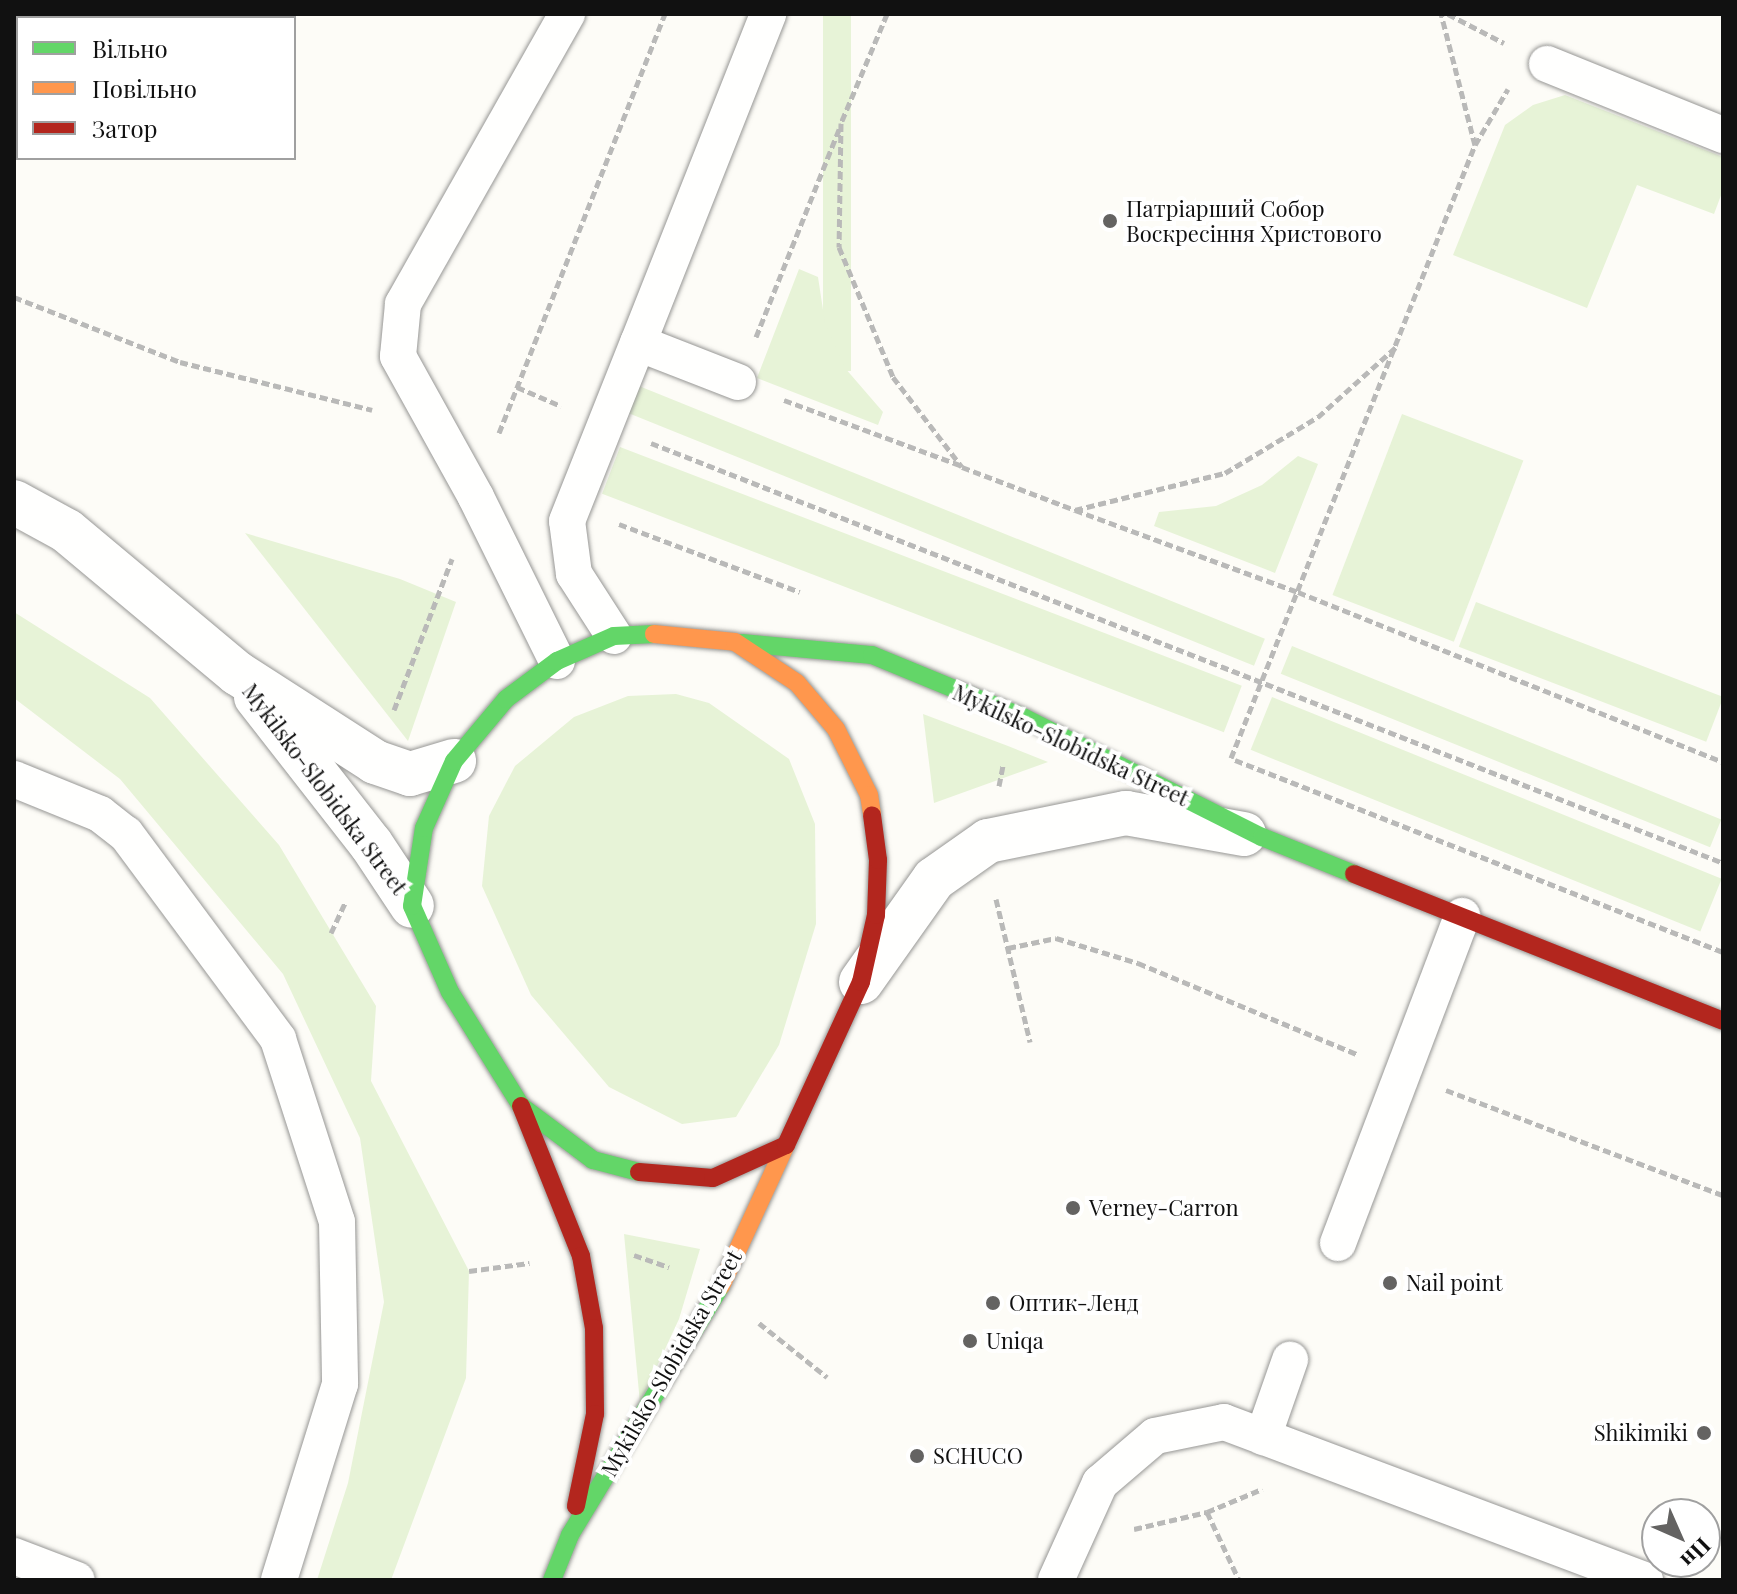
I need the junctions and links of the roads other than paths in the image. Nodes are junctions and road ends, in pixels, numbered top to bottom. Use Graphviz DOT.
graph roads {
  1 [pos="567,14"];
  2 [pos="768,14"];
  3 [pos="1547,64"];
  4 [pos="1723,135"];
  5 [pos="638,343"];
  6 [pos="738,382"];
  7 [pos="14,502"];
  8 [pos="614,636"];
  9 [pos="735,642"];
  10 [pos="557,661"];
  11 [pos="237,673"];
  12 [pos="454,761"];
  13 [pos="14,779"];
  14 [pos="1262,837"];
  15 [pos="412,906"];
  16 [pos="1462,916"];
  17 [pos="861,982"];
  18 [pos="1723,1021"];
  19 [pos="521,1106"];
  20 [pos="786,1145"];
  21 [pos="1338,1243"];
  22 [pos="1290,1360"];
  23 [pos="1263,1437"];
  24 [pos="570,1535"];
  25 [pos="14,1556"];
  26 [pos="77,1580"];
  27 [pos="279,1580"];
  28 [pos="552,1580"];
  29 [pos="1056,1580"];
  30 [pos="1645,1580"];
  1 -- 10 [label="lane"];
  2 -- 5 [label="lane"];
  3 -- 4 [label="lane"];
  5 -- 6 [label="lane"];
  5 -- 8 [label="lane"];
  7 -- 11 [label="street, Mykilsko-Slobidska Street"];
  8 -- 9 [label="street, Mykilsko-Slobidska Street"];
  8 -- 10 [label="street"];
  9 -- 14 [label="street, Mykilsko-Slobidska Street"];
  9 -- 17 [label="street, Mykilsko-Slobidska Street"];
  10 -- 12 [label="street"];
  11 -- 12 [label="street, Mykilsko-Slobidska Street"];
  11 -- 15 [label="street, Mykilsko-Slobidska Street"];
  12 -- 15 [label="street"];
  13 -- 27 [label="lane"];
  14 -- 16 [label="street, Mykilsko-Slobidska Street"];
  14 -- 17 [label="street, Mykilsko-Slobidska Street"];
  15 -- 19 [label="street"];
  16 -- 18 [label="street, Mykilsko-Slobidska Street"];
  16 -- 21 [label="lane"];
  17 -- 20 [label="street, Mykilsko-Slobidska Street"];
  19 -- 20 [label="street"];
  19 -- 24 [label="street, Mykilsko-Slobidska Street"];
  20 -- 24 [label="street, Mykilsko-Slobidska Street"];
  22 -- 23 [label="lane"];
  23 -- 29 [label="lane"];
  23 -- 30 [label="lane"];
  24 -- 28 [label="street, Mykilsko-Slobidska Street"];
  25 -- 26 [label="lane"];
}
